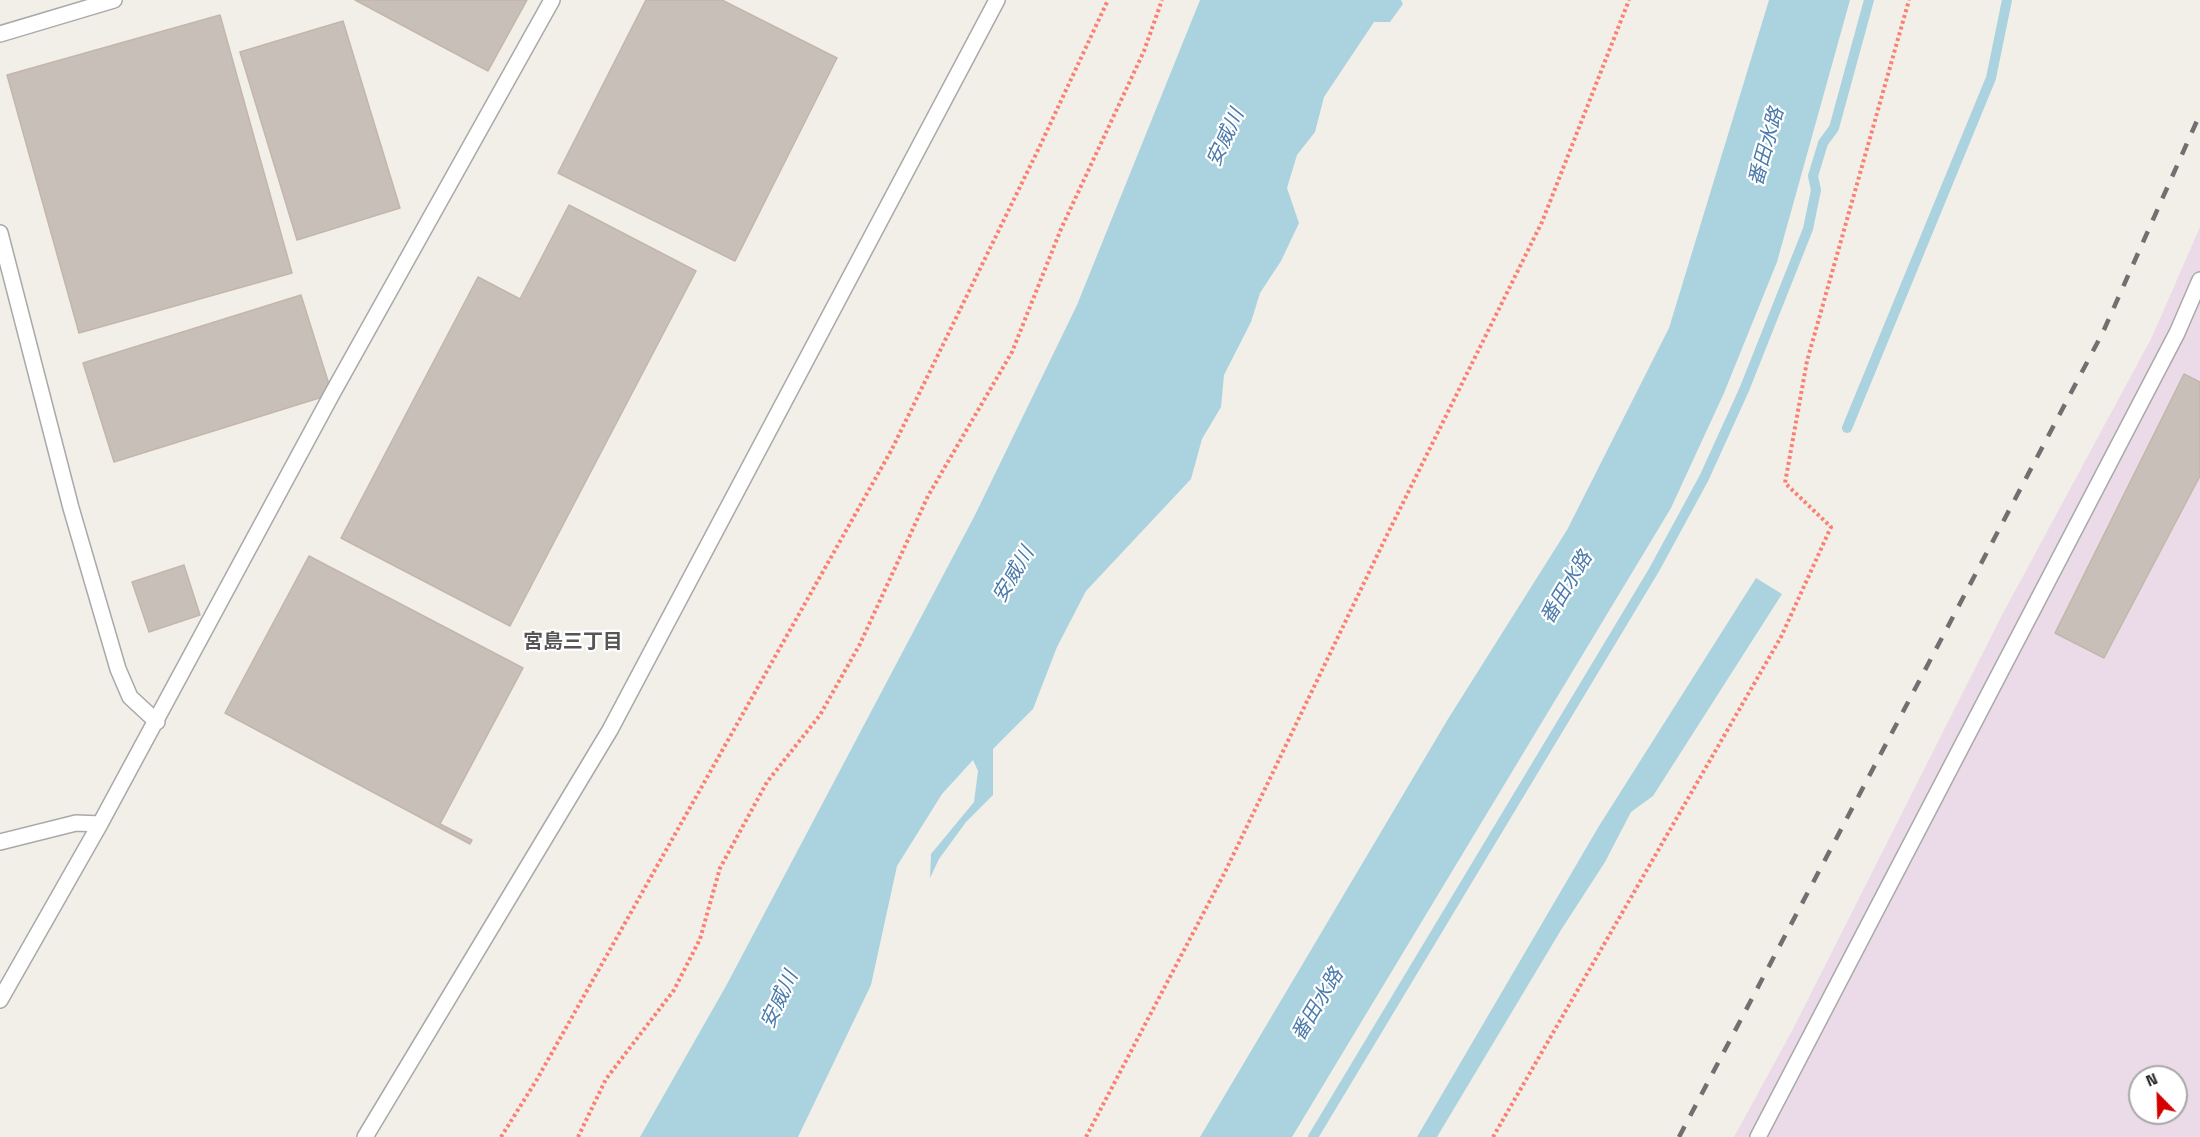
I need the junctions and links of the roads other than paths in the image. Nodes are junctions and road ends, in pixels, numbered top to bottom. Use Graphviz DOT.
graph roads {
  1 [pos="114,0"];
  2 [pos="552,0"];
  3 [pos="997,0"];
  4 [pos="0,34"];
  5 [pos="0,233"];
  6 [pos="2200,280"];
  7 [pos="157,722"];
  8 [pos="100,824"];
  9 [pos="0,842"];
  10 [pos="0,1000"];
  11 [pos="365,1137"];
  12 [pos="1758,1137"];
  1 -- 4 [label="lane"];
  2 -- 7 [label="lane"];
  3 -- 11 [label="lane"];
  5 -- 7 [label="lane"];
  6 -- 12 [label="lane"];
  7 -- 8 [label="lane"];
  8 -- 9 [label="lane"];
  8 -- 10 [label="lane"];
}
